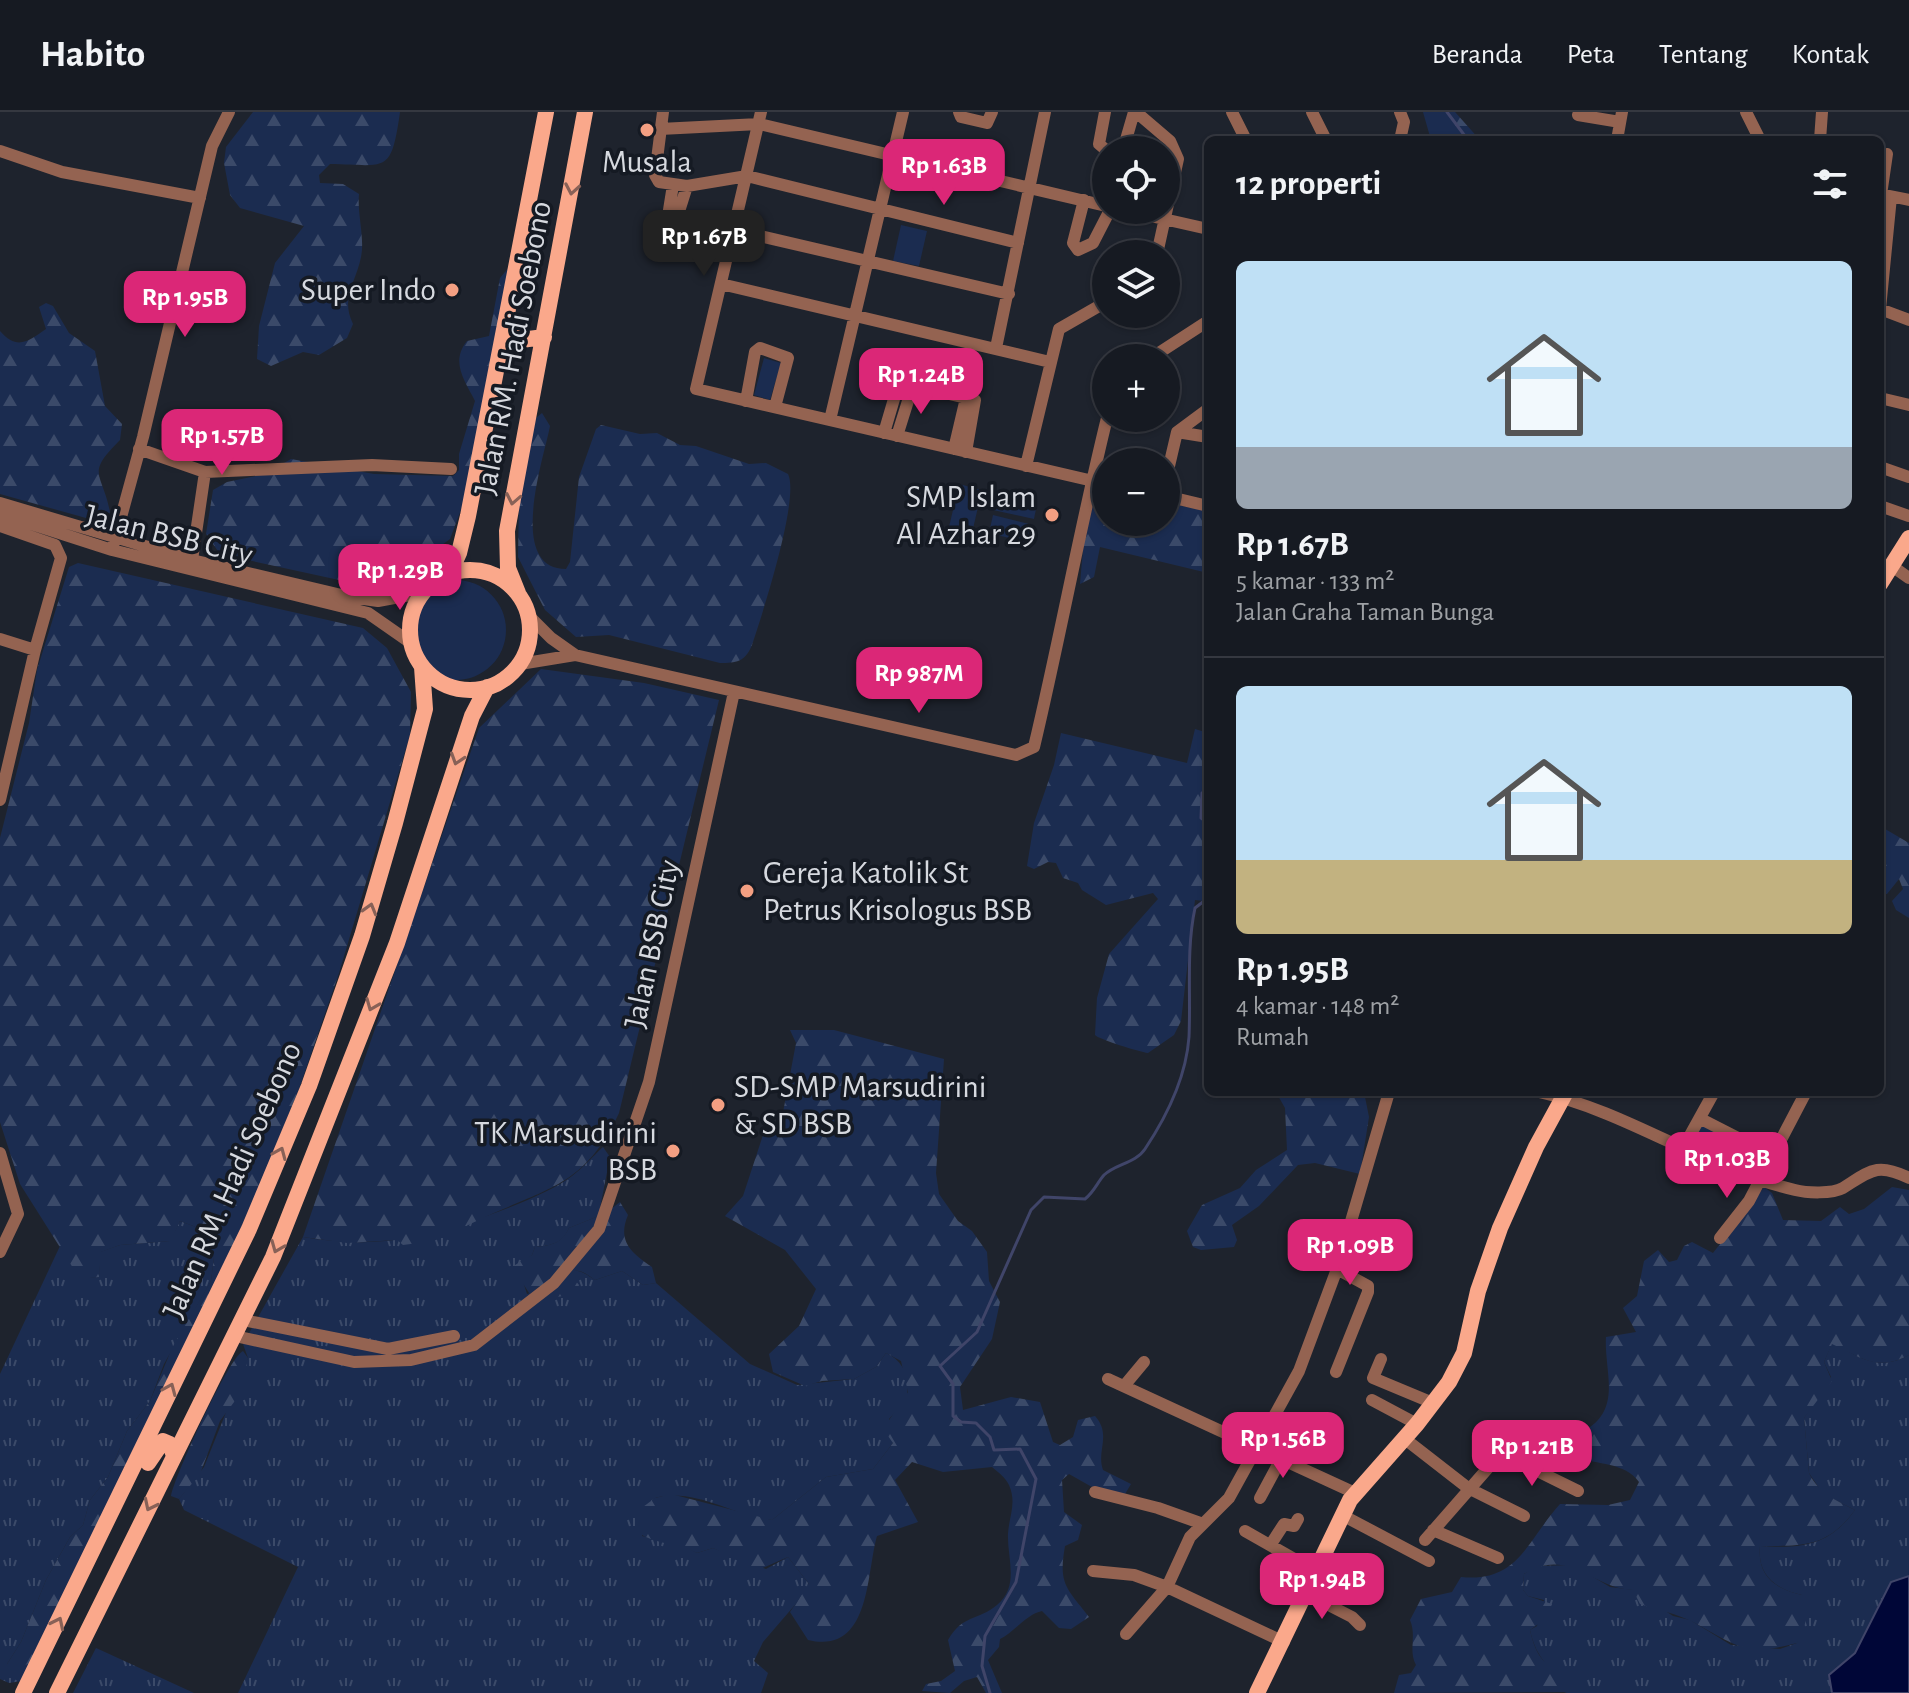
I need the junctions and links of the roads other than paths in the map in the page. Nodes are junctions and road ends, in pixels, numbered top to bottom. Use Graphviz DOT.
graph roads {
  1 [pos="229,112"];
  2 [pos="546,112"];
  3 [pos="585,112"];
  4 [pos="663,112"];
  5 [pos="903,112"];
  6 [pos="959,112"];
  7 [pos="992,112"];
  8 [pos="1045,112"];
  9 [pos="1105,112"];
  10 [pos="1135,112"];
  11 [pos="1232,112"];
  12 [pos="1312,112"];
  13 [pos="1400,112"];
  14 [pos="1746,112"];
  15 [pos="1822,112"];
  16 [pos="1578,115"];
  17 [pos="1621,117"];
  18 [pos="760,118"];
  19 [pos="660,129"];
  20 [pos="1100,136"];
  21 [pos="1127,136"];
  22 [pos="1164,136"];
  23 [pos="1244,136"];
  24 [pos="1324,136"];
  25 [pos="1401,136"];
  26 [pos="1758,136"];
  27 [pos="1820,136"];
  28 [pos="0,151"];
  29 [pos="1887,154"];
  30 [pos="893,155"];
  31 [pos="747,176"];
  32 [pos="673,185"];
  33 [pos="687,186"];
  34 [pos="1027,190"];
  35 [pos="1884,195"];
  36 [pos="200,198"];
  37 [pos="1084,200"];
  38 [pos="1909,200"];
  39 [pos="1092,202"];
  40 [pos="880,208"];
  41 [pos="1180,223"];
  42 [pos="1103,224"];
  43 [pos="1204,228"];
  44 [pos="734,230"];
  45 [pos="1018,243"];
  46 [pos="868,261"];
  47 [pos="721,284"];
  48 [pos="1009,294"];
  49 [pos="1092,310"];
  50 [pos="1884,311"];
  51 [pos="855,315"];
  52 [pos="1909,320"];
  53 [pos="1204,324"];
  54 [pos="504,333"];
  55 [pos="544,337"];
  56 [pos="1173,344"];
  57 [pos="996,348"];
  58 [pos="1050,362"];
  59 [pos="1884,399"];
  60 [pos="746,401"];
  61 [pos="1909,405"];
  62 [pos="775,407"];
  63 [pos="1204,412"];
  64 [pos="830,420"];
  65 [pos="1180,430"];
  66 [pos="1103,432"];
  67 [pos="1177,432"];
  68 [pos="891,434"];
  69 [pos="1204,436"];
  70 [pos="1173,448"];
  71 [pos="139,449"];
  72 [pos="960,451"];
  73 [pos="1026,466"];
  74 [pos="1884,468"];
  75 [pos="451,469"];
  76 [pos="205,472"];
  77 [pos="1909,477"];
  78 [pos="1091,480"];
  79 [pos="1180,499"];
  80 [pos="0,503"];
  81 [pos="1204,505"];
  82 [pos="1884,507"];
  83 [pos="0,514"];
  84 [pos="1909,516"];
  85 [pos="0,526"];
  86 [pos="1909,538"];
  87 [pos="114,545"];
  88 [pos="191,565"];
  89 [pos="1892,566"];
  90 [pos="450,573"];
  91 [pos="1884,578"];
  92 [pos="1909,578"];
  93 [pos="421,593"];
  94 [pos="518,593"];
  95 [pos="527,614"];
  96 [pos="0,639"];
  97 [pos="411,643"];
  98 [pos="35,650"];
  99 [pos="575,655"];
  100 [pos="520,664"];
  101 [pos="422,667"];
  102 [pos="487,687"];
  103 [pos="734,692"];
  104 [pos="0,735"];
  105 [pos="15,736"];
  106 [pos="0,800"];
  107 [pos="1388,1096"];
  108 [pos="1564,1096"];
  109 [pos="1567,1096"];
  110 [pos="1708,1096"];
  111 [pos="1804,1096"];
  112 [pos="1701,1119"];
  113 [pos="1746,1142"];
  114 [pos="1683,1148"];
  115 [pos="0,1153"];
  116 [pos="1909,1178"];
  117 [pos="1761,1179"];
  118 [pos="1720,1238"];
  119 [pos="0,1252"];
  120 [pos="1337,1269"];
  121 [pos="243,1320"];
  122 [pos="235,1336"];
  123 [pos="454,1336"];
  124 [pos="388,1349"];
  125 [pos="1381,1359"];
  126 [pos="411,1360"];
  127 [pos="1144,1362"];
  128 [pos="1336,1372"];
  129 [pos="1108,1379"];
  130 [pos="1124,1386"];
  131 [pos="1372,1400"];
  132 [pos="1433,1403"];
  133 [pos="1417,1424"];
  134 [pos="1516,1436"];
  135 [pos="1405,1439"];
  136 [pos="1258,1448"];
  137 [pos="1501,1453"];
  138 [pos="174,1456"];
  139 [pos="1281,1459"];
  140 [pos="129,1479"];
  141 [pos="1468,1488"];
  142 [pos="1578,1491"];
  143 [pos="1095,1492"];
  144 [pos="1355,1493"];
  145 [pos="1260,1498"];
  146 [pos="1342,1515"];
  147 [pos="1524,1516"];
  148 [pos="1298,1519"];
  149 [pos="1203,1524"];
  150 [pos="1245,1531"];
  151 [pos="1271,1544"];
  152 [pos="1498,1558"];
  153 [pos="1429,1561"];
  154 [pos="1093,1571"];
  155 [pos="1317,1572"];
  156 [pos="1167,1587"];
  157 [pos="1307,1594"];
  158 [pos="1360,1625"];
  159 [pos="1126,1634"];
  160 [pos="1284,1642"];
  161 [pos="23,1693"];
  162 [pos="57,1693"];
  163 [pos="1257,1693"];
  1 -- 36 [label="street"];
  2 -- 54 [label="main road, Jalan RM. Hadi Soebono"];
  3 -- 55 [label="main road, Jalan RM. Hadi Soebono, one-way"];
  4 -- 19 [label="street"];
  5 -- 30 [label="street"];
  6 -- 7 [label="street"];
  8 -- 34 [label="street"];
  9 -- 20 [label="street"];
  10 -- 21 [label="street"];
  10 -- 22 [label="street"];
  11 -- 23 [label="street"];
  12 -- 24 [label="street"];
  13 -- 25 [label="street"];
  14 -- 26 [label="street"];
  15 -- 27 [label="street"];
  16 -- 17 [label="street"];
  18 -- 19 [label="street"];
  18 -- 30 [label="street"];
  18 -- 31 [label="street"];
  19 -- 32 [label="street"];
  28 -- 36 [label="street"];
  29 -- 35 [label="street"];
  30 -- 34 [label="street"];
  30 -- 40 [label="street"];
  31 -- 33 [label="street"];
  31 -- 40 [label="street"];
  31 -- 44 [label="street"];
  32 -- 33 [label="street"];
  32 -- 33 [label="street"];
  34 -- 37 [label="street"];
  34 -- 45 [label="street"];
  35 -- 38 [label="street"];
  36 -- 71 [label="street"];
  37 -- 39 [label="street"];
  37 -- 42 [label="street"];
  40 -- 45 [label="street"];
  40 -- 46 [label="street"];
  41 -- 43 [label="street"];
  44 -- 46 [label="street"];
  44 -- 47 [label="street"];
  45 -- 48 [label="street"];
  46 -- 48 [label="street"];
  46 -- 51 [label="street"];
  47 -- 51 [label="street"];
  47 -- 60 [label="street"];
  48 -- 57 [label="street"];
  49 -- 58 [label="street"];
  50 -- 52 [label="street"];
  51 -- 57 [label="street"];
  51 -- 64 [label="street"];
  53 -- 56 [label="street"];
  54 -- 55 [label="main road"];
  54 -- 90 [label="main road, Jalan RM. Hadi Soebono"];
  55 -- 94 [label="main road, Jalan RM. Hadi Soebono, one-way"];
  57 -- 58 [label="street"];
  58 -- 73 [label="street"];
  59 -- 61 [label="street"];
  60 -- 62 [label="street"];
  60 -- 62 [label="street"];
  62 -- 64 [label="street"];
  63 -- 65 [label="street"];
  64 -- 68 [label="street"];
  66 -- 78 [label="street"];
  67 -- 69 [label="street"];
  67 -- 70 [label="street"];
  68 -- 72 [label="street"];
  68 -- 72 [label="street"];
  71 -- 76 [label="street"];
  71 -- 87 [label="street"];
  72 -- 73 [label="street"];
  73 -- 78 [label="street"];
  74 -- 77 [label="street"];
  75 -- 76 [label="street"];
  76 -- 88 [label="street"];
  78 -- 103 [label="street"];
  79 -- 81 [label="street"];
  80 -- 87 [label="street, Jalan BSB City"];
  82 -- 84 [label="street"];
  83 -- 87 [label="street, Jalan BSB City"];
  85 -- 98 [label="street"];
  86 -- 89 [label="main road"];
  87 -- 88 [label="street, Jalan BSB City"];
  88 -- 93 [label="street, Jalan BSB City"];
  88 -- 97 [label="street, Jalan BSB City"];
  89 -- 91 [label="main road"];
  89 -- 92 [label="street"];
  90 -- 93 [label="main road"];
  90 -- 94 [label="main road"];
  93 -- 97 [label="main road"];
  94 -- 95 [label="main road, Jalan RM. Hadi Soebono"];
  95 -- 99 [label="street"];
  95 -- 100 [label="main road, Jalan RM. Hadi Soebono"];
  96 -- 98 [label="street"];
  97 -- 101 [label="main road, Jalan RM. Hadi Soebono"];
  98 -- 105 [label="street"];
  99 -- 100 [label="street"];
  99 -- 103 [label="street"];
  100 -- 102 [label="main road, Jalan RM. Hadi Soebono"];
  101 -- 102 [label="main road"];
  140 -- 101 [label="main road, Jalan RM. Hadi Soebono, one-way"];
  102 -- 121 [label="main road, Jalan RM. Hadi Soebono, one-way"];
  103 -- 126 [label="street, Jalan BSB City"];
  104 -- 105 [label="street"];
  105 -- 106 [label="street"];
  107 -- 120 [label="street"];
  108 -- 132 [label="main road"];
  109 -- 114 [label="street"];
  110 -- 112 [label="street"];
  111 -- 117 [label="street"];
  112 -- 113 [label="street"];
  112 -- 114 [label="street"];
  114 -- 117 [label="street"];
  115 -- 119 [label="street"];
  116 -- 117 [label="street"];
  117 -- 118 [label="street"];
  120 -- 128 [label="street"];
  120 -- 136 [label="street"];
  121 -- 122 [label="main road, Jalan RM. Hadi Soebono"];
  121 -- 124 [label="street"];
  122 -- 126 [label="street, Jalan BSB City"];
  122 -- 138 [label="main road, Jalan RM. Hadi Soebono"];
  123 -- 124 [label="street"];
  124 -- 126 [label="street"];
  125 -- 132 [label="street"];
  127 -- 130 [label="street"];
  129 -- 130 [label="street"];
  130 -- 136 [label="street"];
  131 -- 133 [label="street"];
  132 -- 133 [label="main road"];
  133 -- 135 [label="main road"];
  134 -- 137 [label="street"];
  135 -- 141 [label="street"];
  135 -- 144 [label="main road"];
  136 -- 139 [label="street"];
  136 -- 149 [label="street"];
  137 -- 141 [label="street"];
  137 -- 142 [label="street"];
  138 -- 140 [label="main road"];
  138 -- 162 [label="main road, Jalan RM. Hadi Soebono, one-way"];
  139 -- 144 [label="street"];
  139 -- 145 [label="street"];
  161 -- 140 [label="main road, Jalan RM. Hadi Soebono, one-way"];
  141 -- 147 [label="street"];
  141 -- 152 [label="street"];
  143 -- 149 [label="street"];
  144 -- 146 [label="main road"];
  146 -- 153 [label="street"];
  146 -- 155 [label="main road"];
  148 -- 151 [label="street"];
  149 -- 156 [label="street"];
  150 -- 151 [label="street"];
  151 -- 155 [label="street"];
  154 -- 156 [label="street"];
  155 -- 157 [label="main road"];
  156 -- 159 [label="street"];
  156 -- 160 [label="street"];
  157 -- 158 [label="street"];
  157 -- 160 [label="main road"];
  160 -- 163 [label="main road"];
}
